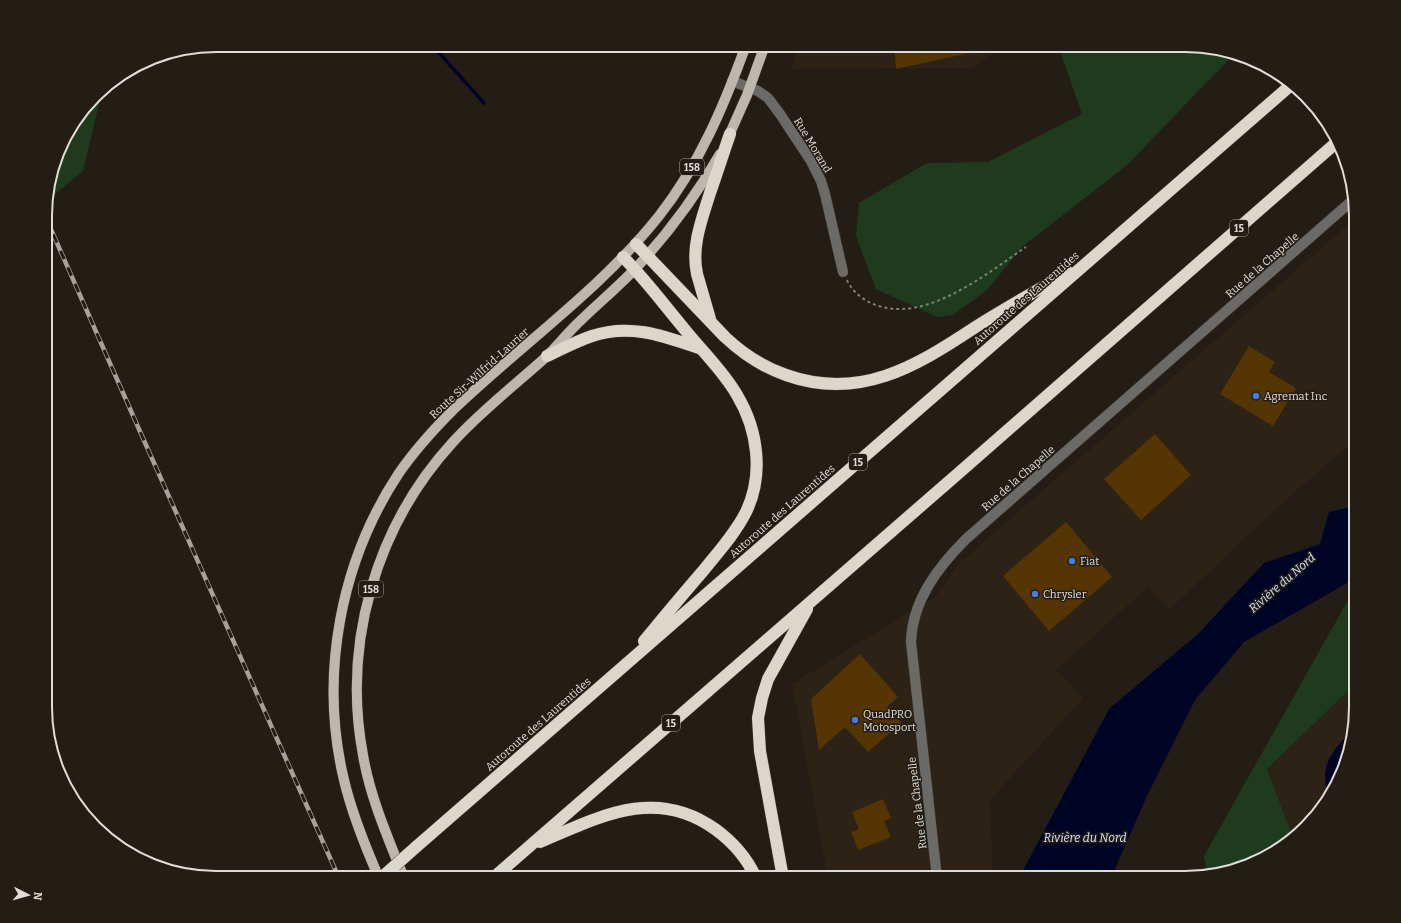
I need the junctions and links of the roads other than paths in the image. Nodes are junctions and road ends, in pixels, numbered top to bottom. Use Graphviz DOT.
graph roads {
  1 [pos="743,52"];
  2 [pos="763,52"];
  3 [pos="732,81"];
  4 [pos="750,88"];
  5 [pos="1287,88"];
  6 [pos="730,134"];
  7 [pos="1333,145"];
  8 [pos="1349,204"];
  9 [pos="636,244"];
  10 [pos="647,255"];
  11 [pos="1094,256"];
  12 [pos="623,257"];
  13 [pos="634,269"];
  14 [pos="843,272"];
  15 [pos="711,322"];
  16 [pos="700,348"];
  17 [pos="547,356"];
  18 [pos="812,601"];
  19 [pos="622,668"];
  20 [pos="530,846"];
  21 [pos="376,871"];
  22 [pos="388,871"];
  23 [pos="401,871"];
  24 [pos="501,871"];
  25 [pos="752,871"];
  26 [pos="782,871"];
  27 [pos="936,871"];
  1 -- 3 [label="main road, Route Sir-Wilfrid-Laurier / 158"];
  2 -- 4 [label="main road, 158"];
  3 -- 4 [label="street, Rue Morand"];
  3 -- 9 [label="main road, Route Sir-Wilfrid-Laurier / 158"];
  4 -- 6 [label="main road, 158"];
  4 -- 14 [label="street, Rue Morand"];
  5 -- 11 [label="highway, Autoroute des Laurentides / 15"];
  6 -- 10 [label="main road, 158"];
  6 -- 15 [label="highway"];
  7 -- 18 [label="highway, 15"];
  8 -- 27 [label="street, Rue de la Chapelle"];
  9 -- 10 [label="highway"];
  9 -- 12 [label="main road, Route Sir-Wilfrid-Laurier / 158"];
  10 -- 13 [label="main road, 158"];
  10 -- 15 [label="highway"];
  11 -- 15 [label="highway"];
  11 -- 19 [label="highway, Autoroute des Laurentides / 15"];
  12 -- 13 [label="highway"];
  12 -- 21 [label="main road, Route Sir-Wilfrid-Laurier / 158"];
  13 -- 16 [label="highway"];
  13 -- 17 [label="main road, 158"];
  16 -- 17 [label="highway"];
  16 -- 19 [label="highway"];
  17 -- 23 [label="main road, 158"];
  18 -- 20 [label="highway, 15"];
  18 -- 26 [label="highway"];
  19 -- 22 [label="highway, Autoroute des Laurentides / 15, bridge"];
  20 -- 24 [label="highway, 15"];
  20 -- 25 [label="highway"];
}
